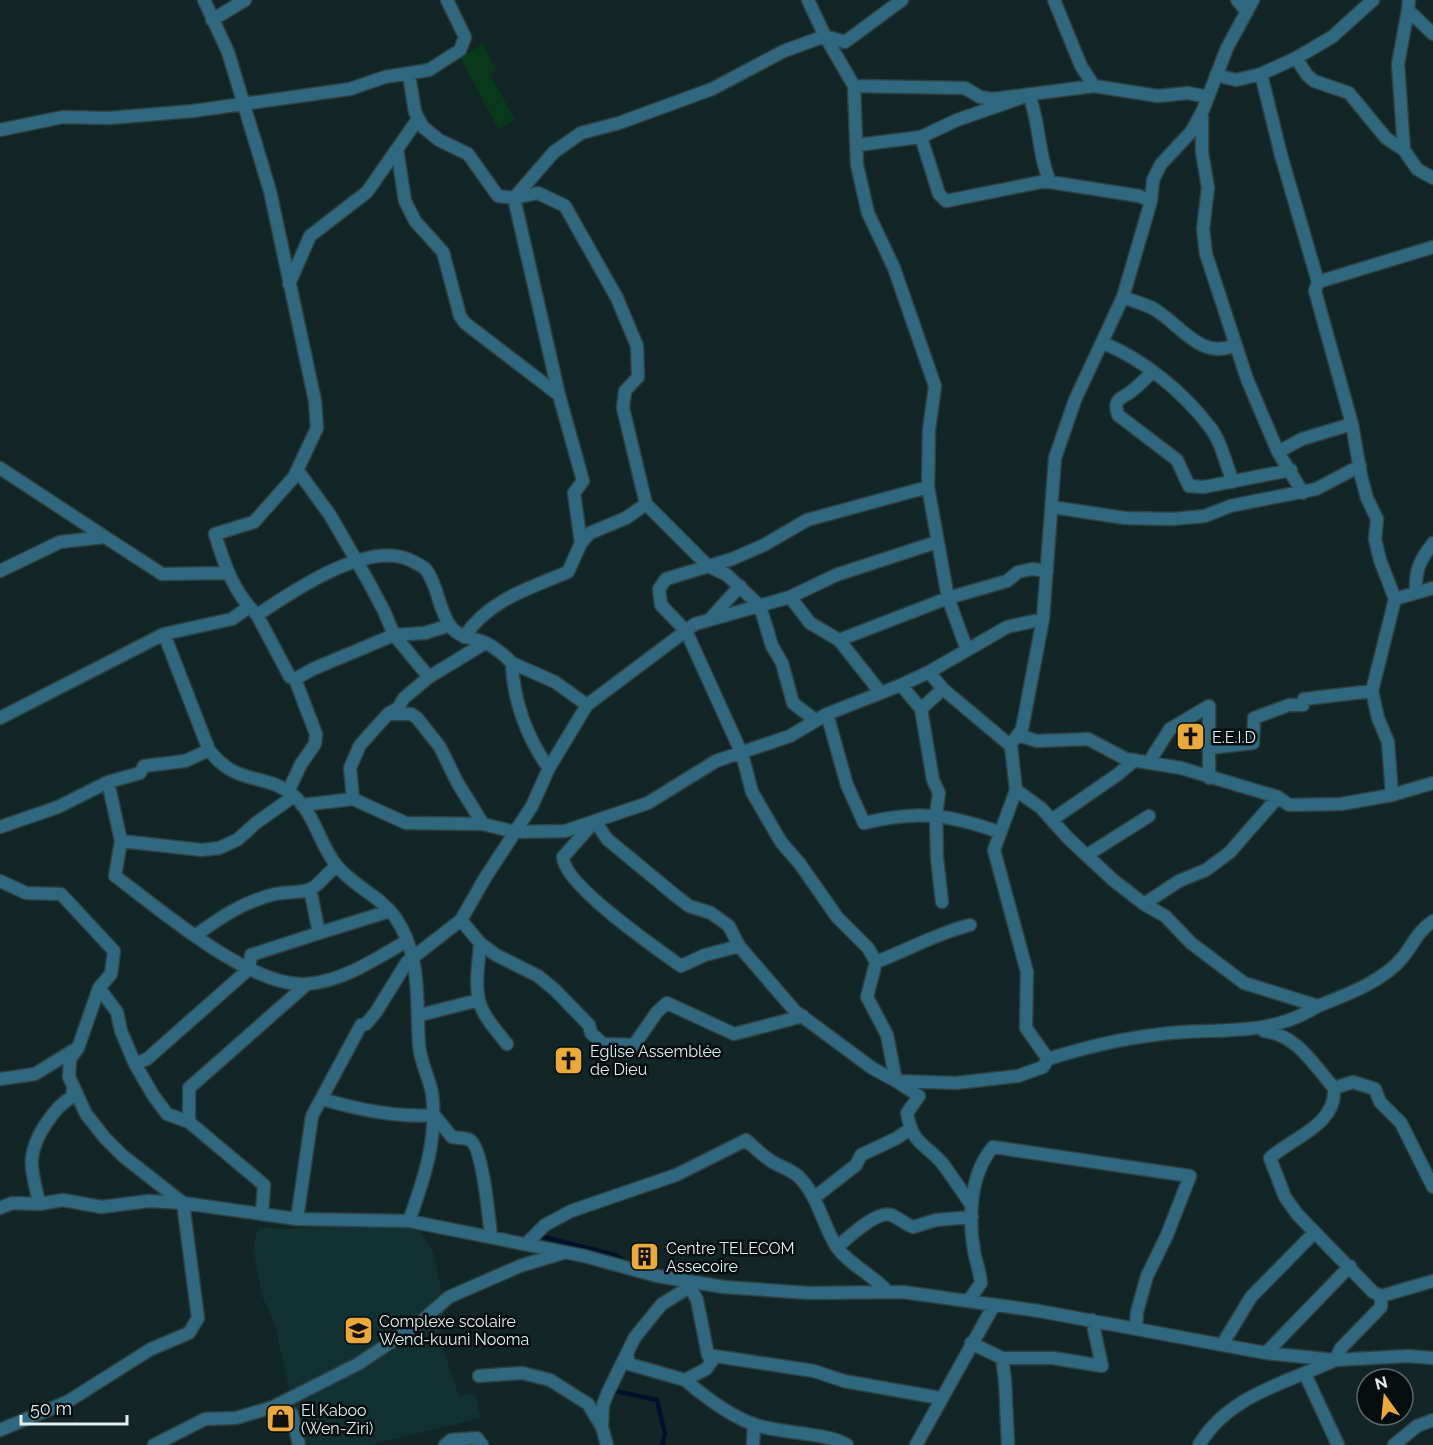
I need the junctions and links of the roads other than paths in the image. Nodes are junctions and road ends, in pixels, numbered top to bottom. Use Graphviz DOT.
graph roads {
  1 [pos="204,0"];
  2 [pos="245,0"];
  3 [pos="447,0"];
  4 [pos="808,0"];
  5 [pos="902,0"];
  6 [pos="1054,0"];
  7 [pos="1237,0"];
  8 [pos="1253,0"];
  9 [pos="1373,0"];
  10 [pos="1408,5"];
  11 [pos="1247,12"];
  12 [pos="212,20"];
  13 [pos="1433,34"];
  14 [pos="825,36"];
  15 [pos="1296,58"];
  16 [pos="1261,74"];
  17 [pos="409,75"];
  18 [pos="1216,75"];
  19 [pos="854,86"];
  20 [pos="1094,86"];
  21 [pos="1029,95"];
  22 [pos="1208,97"];
  23 [pos="246,104"];
  24 [pos="1203,110"];
  25 [pos="418,119"];
  26 [pos="0,130"];
  27 [pos="921,137"];
  28 [pos="857,145"];
  29 [pos="398,149"];
  30 [pos="1404,150"];
  31 [pos="1433,178"];
  32 [pos="1050,182"];
  33 [pos="514,198"];
  34 [pos="1151,201"];
  35 [pos="1433,246"];
  36 [pos="1318,282"];
  37 [pos="289,284"];
  38 [pos="1123,297"];
  39 [pos="1103,343"];
  40 [pos="1235,345"];
  41 [pos="1152,373"];
  42 [pos="559,395"];
  43 [pos="1352,423"];
  44 [pos="1278,452"];
  45 [pos="1360,466"];
  46 [pos="0,468"];
  47 [pos="1291,470"];
  48 [pos="298,471"];
  49 [pos="1233,482"];
  50 [pos="928,487"];
  51 [pos="1304,493"];
  52 [pos="645,504"];
  53 [pos="1052,507"];
  54 [pos="105,537"];
  55 [pos="937,542"];
  56 [pos="581,543"];
  57 [pos="1433,543"];
  58 [pos="356,563"];
  59 [pos="708,566"];
  60 [pos="0,571"];
  61 [pos="1047,571"];
  62 [pos="227,573"];
  63 [pos="740,586"];
  64 [pos="1433,588"];
  65 [pos="1416,591"];
  66 [pos="790,597"];
  67 [pos="948,598"];
  68 [pos="1395,599"];
  69 [pos="760,606"];
  70 [pos="253,611"];
  71 [pos="710,619"];
  72 [pos="1043,619"];
  73 [pos="450,625"];
  74 [pos="686,631"];
  75 [pos="164,634"];
  76 [pos="394,635"];
  77 [pos="464,638"];
  78 [pos="839,640"];
  79 [pos="485,643"];
  80 [pos="967,650"];
  81 [pos="512,663"];
  82 [pos="929,672"];
  83 [pos="429,677"];
  84 [pos="295,679"];
  85 [pos="901,685"];
  86 [pos="943,689"];
  87 [pos="1372,691"];
  88 [pos="881,693"];
  89 [pos="587,705"];
  90 [pos="921,709"];
  91 [pos="388,714"];
  92 [pos="827,714"];
  93 [pos="0,718"];
  94 [pos="815,720"];
  95 [pos="1014,740"];
  96 [pos="1209,748"];
  97 [pos="209,750"];
  98 [pos="742,754"];
  99 [pos="1135,760"];
  100 [pos="1149,762"];
  101 [pos="549,768"];
  102 [pos="1209,778"];
  103 [pos="108,783"];
  104 [pos="1433,783"];
  105 [pos="1016,790"];
  106 [pos="1392,795"];
  107 [pos="1278,797"];
  108 [pos="295,798"];
  109 [pos="353,799"];
  110 [pos="936,815"];
  111 [pos="1149,816"];
  112 [pos="1053,819"];
  113 [pos="595,821"];
  114 [pos="483,824"];
  115 [pos="0,827"];
  116 [pos="515,832"];
  117 [pos="999,832"];
  118 [pos="121,841"];
  119 [pos="1087,855"];
  120 [pos="337,867"];
  121 [pos="0,881"];
  122 [pos="310,889"];
  123 [pos="942,902"];
  124 [pos="1144,904"];
  125 [pos="390,911"];
  126 [pos="461,920"];
  127 [pos="1433,921"];
  128 [pos="970,925"];
  129 [pos="319,933"];
  130 [pos="195,936"];
  131 [pos="407,941"];
  132 [pos="480,943"];
  133 [pos="739,946"];
  134 [pos="414,958"];
  135 [pos="876,962"];
  136 [pos="249,969"];
  137 [pos="307,984"];
  138 [pos="99,988"];
  139 [pos="479,1000"];
  140 [pos="1317,1005"];
  141 [pos="420,1015"];
  142 [pos="803,1016"];
  143 [pos="1254,1030"];
  144 [pos="507,1044"];
  145 [pos="78,1048"];
  146 [pos="1048,1059"];
  147 [pos="135,1064"];
  148 [pos="0,1079"];
  149 [pos="896,1081"];
  150 [pos="1334,1088"];
  151 [pos="73,1089"];
  152 [pos="322,1099"];
  153 [pos="434,1115"];
  154 [pos="189,1122"];
  155 [pos="910,1129"];
  156 [pos="1433,1187"];
  157 [pos="814,1197"];
  158 [pos="183,1203"];
  159 [pos="970,1203"];
  160 [pos="39,1204"];
  161 [pos="0,1208"];
  162 [pos="262,1213"];
  163 [pos="972,1217"];
  164 [pos="297,1219"];
  165 [pos="409,1221"];
  166 [pos="1314,1233"];
  167 [pos="491,1236"];
  168 [pos="526,1244"];
  169 [pos="837,1247"];
  170 [pos="565,1252"];
  171 [pos="1350,1266"];
  172 [pos="1433,1281"];
  173 [pos="688,1284"];
  174 [pos="888,1292"];
  175 [pos="1381,1296"];
  176 [pos="969,1300"];
  177 [pos="994,1305"];
  178 [pos="1092,1320"];
  179 [pos="1136,1329"];
  180 [pos="971,1343"];
  181 [pos="1222,1345"];
  182 [pos="1266,1353"];
  183 [pos="627,1354"];
  184 [pos="708,1355"];
  185 [pos="1002,1358"];
  186 [pos="1433,1358"];
  187 [pos="1335,1360"];
  188 [pos="1305,1374"];
  189 [pos="479,1376"];
  190 [pos="686,1380"];
  191 [pos="940,1398"];
  192 [pos="273,1407"];
  193 [pos="1433,1420"];
  194 [pos="754,1425"];
  195 [pos="602,1427"];
  196 [pos="0,1431"];
  197 [pos="154,1445"];
  198 [pos="299,1445"];
  199 [pos="445,1445"];
  200 [pos="483,1445"];
  201 [pos="607,1445"];
  202 [pos="753,1445"];
  203 [pos="847,1445"];
  204 [pos="916,1445"];
  205 [pos="1008,1445"];
  206 [pos="1199,1445"];
  207 [pos="1338,1445"];
  208 [pos="1394,1445"];
  1 -- 12 [label="street"];
  2 -- 12 [label="street"];
  3 -- 17 [label="street"];
  4 -- 14 [label="street"];
  5 -- 14 [label="street"];
  6 -- 20 [label="street"];
  7 -- 11 [label="street"];
  8 -- 11 [label="street"];
  9 -- 15 [label="street"];
  10 -- 13 [label="street"];
  10 -- 30 [label="street"];
  11 -- 18 [label="street"];
  12 -- 23 [label="street"];
  14 -- 19 [label="street"];
  14 -- 33 [label="street"];
  15 -- 16 [label="street"];
  15 -- 30 [label="street"];
  16 -- 18 [label="street"];
  16 -- 36 [label="street"];
  17 -- 23 [label="street"];
  17 -- 25 [label="street"];
  18 -- 22 [label="street"];
  19 -- 21 [label="street"];
  19 -- 28 [label="street"];
  20 -- 21 [label="street"];
  20 -- 22 [label="street"];
  21 -- 27 [label="street"];
  21 -- 32 [label="street"];
  22 -- 24 [label="street"];
  23 -- 26 [label="street"];
  23 -- 37 [label="street"];
  24 -- 34 [label="street"];
  24 -- 40 [label="street"];
  25 -- 29 [label="street"];
  25 -- 33 [label="street"];
  27 -- 28 [label="street"];
  27 -- 32 [label="street"];
  28 -- 50 [label="street"];
  29 -- 37 [label="street"];
  29 -- 42 [label="street"];
  30 -- 31 [label="street"];
  32 -- 34 [label="street"];
  33 -- 42 [label="street"];
  33 -- 52 [label="street"];
  34 -- 38 [label="street"];
  35 -- 36 [label="street"];
  36 -- 43 [label="street"];
  37 -- 48 [label="street"];
  38 -- 39 [label="street"];
  38 -- 40 [label="street"];
  39 -- 41 [label="street"];
  39 -- 53 [label="street"];
  40 -- 44 [label="street"];
  41 -- 49 [label="street"];
  41 -- 49 [label="street"];
  42 -- 56 [label="street"];
  43 -- 44 [label="street"];
  43 -- 45 [label="street"];
  44 -- 47 [label="street"];
  45 -- 51 [label="street"];
  45 -- 68 [label="street"];
  46 -- 54 [label="street"];
  47 -- 49 [label="street"];
  47 -- 51 [label="street"];
  48 -- 58 [label="street"];
  48 -- 62 [label="street"];
  50 -- 55 [label="street"];
  50 -- 59 [label="street"];
  51 -- 53 [label="street"];
  52 -- 56 [label="street"];
  52 -- 59 [label="street"];
  53 -- 61 [label="street"];
  54 -- 60 [label="street"];
  54 -- 62 [label="street"];
  55 -- 66 [label="street"];
  55 -- 67 [label="street"];
  56 -- 77 [label="street"];
  57 -- 65 [label="street"];
  58 -- 70 [label="street"];
  58 -- 73 [label="street"];
  58 -- 76 [label="street"];
  59 -- 63 [label="street"];
  59 -- 74 [label="street"];
  61 -- 67 [label="street"];
  61 -- 72 [label="street"];
  62 -- 70 [label="street"];
  63 -- 69 [label="street"];
  63 -- 71 [label="street"];
  64 -- 65 [label="street"];
  65 -- 68 [label="street"];
  66 -- 69 [label="street"];
  66 -- 78 [label="street"];
  67 -- 78 [label="street"];
  67 -- 80 [label="street"];
  68 -- 87 [label="street"];
  69 -- 71 [label="street"];
  69 -- 94 [label="street"];
  70 -- 75 [label="street"];
  70 -- 84 [label="street"];
  71 -- 74 [label="street"];
  72 -- 80 [label="street"];
  72 -- 95 [label="street"];
  73 -- 76 [label="street"];
  73 -- 77 [label="street"];
  74 -- 89 [label="street"];
  74 -- 98 [label="street"];
  75 -- 93 [label="street"];
  75 -- 97 [label="street"];
  76 -- 83 [label="street"];
  76 -- 84 [label="street"];
  77 -- 79 [label="street"];
  78 -- 88 [label="street"];
  79 -- 81 [label="street"];
  79 -- 83 [label="street"];
  80 -- 82 [label="street"];
  81 -- 89 [label="street"];
  81 -- 101 [label="street"];
  82 -- 85 [label="street"];
  82 -- 86 [label="street"];
  83 -- 91 [label="street"];
  84 -- 108 [label="street"];
  85 -- 88 [label="street"];
  85 -- 90 [label="street"];
  86 -- 90 [label="street"];
  86 -- 95 [label="street"];
  87 -- 96 [label="street"];
  87 -- 106 [label="street"];
  88 -- 92 [label="street"];
  89 -- 101 [label="street"];
  90 -- 110 [label="street"];
  91 -- 109 [label="street"];
  91 -- 114 [label="street"];
  92 -- 94 [label="street"];
  92 -- 110 [label="street"];
  94 -- 98 [label="street"];
  95 -- 99 [label="street"];
  95 -- 105 [label="street"];
  96 -- 100 [label="street"];
  96 -- 102 [label="street"];
  97 -- 103 [label="street"];
  97 -- 108 [label="street"];
  98 -- 113 [label="street"];
  98 -- 135 [label="street"];
  99 -- 100 [label="street"];
  99 -- 112 [label="street"];
  100 -- 102 [label="street"];
  101 -- 116 [label="street"];
  102 -- 107 [label="street"];
  103 -- 115 [label="street"];
  103 -- 118 [label="street"];
  104 -- 106 [label="street"];
  105 -- 112 [label="street"];
  105 -- 117 [label="street"];
  106 -- 107 [label="street"];
  107 -- 124 [label="street"];
  108 -- 109 [label="street"];
  108 -- 118 [label="street"];
  108 -- 120 [label="street"];
  109 -- 114 [label="street"];
  110 -- 117 [label="street"];
  110 -- 123 [label="street"];
  111 -- 119 [label="street"];
  112 -- 119 [label="street"];
  113 -- 116 [label="street"];
  113 -- 133 [label="street"];
  113 -- 133 [label="street"];
  114 -- 116 [label="street"];
  116 -- 126 [label="street"];
  117 -- 146 [label="street"];
  118 -- 130 [label="street"];
  119 -- 124 [label="street"];
  120 -- 122 [label="street"];
  120 -- 125 [label="street"];
  121 -- 138 [label="street"];
  122 -- 129 [label="street"];
  122 -- 130 [label="street"];
  124 -- 140 [label="street"];
  125 -- 129 [label="street"];
  125 -- 131 [label="street"];
  126 -- 132 [label="street"];
  126 -- 134 [label="street"];
  127 -- 140 [label="street"];
  128 -- 135 [label="street"];
  129 -- 136 [label="street"];
  130 -- 136 [label="street"];
  131 -- 134 [label="street"];
  131 -- 137 [label="street"];
  132 -- 139 [label="street"];
  132 -- 142 [label="street"];
  133 -- 142 [label="street"];
  134 -- 141 [label="street"];
  134 -- 152 [label="street"];
  135 -- 149 [label="street"];
  136 -- 137 [label="street"];
  136 -- 147 [label="street"];
  137 -- 154 [label="street"];
  138 -- 145 [label="street"];
  138 -- 147 [label="street"];
  139 -- 141 [label="street"];
  139 -- 144 [label="street"];
  140 -- 143 [label="street"];
  141 -- 153 [label="street"];
  142 -- 149 [label="street"];
  143 -- 146 [label="street"];
  143 -- 150 [label="street"];
  145 -- 148 [label="street"];
  145 -- 151 [label="street"];
  146 -- 149 [label="street"];
  147 -- 154 [label="street"];
  149 -- 155 [label="street"];
  150 -- 156 [label="street"];
  150 -- 166 [label="street"];
  151 -- 158 [label="street"];
  151 -- 160 [label="street"];
  152 -- 153 [label="street"];
  152 -- 164 [label="street"];
  153 -- 165 [label="street"];
  153 -- 167 [label="street"];
  154 -- 162 [label="street"];
  155 -- 157 [label="street"];
  155 -- 159 [label="street"];
  157 -- 168 [label="street"];
  157 -- 169 [label="street"];
  158 -- 160 [label="street"];
  158 -- 162 [label="street"];
  158 -- 196 [label="street"];
  159 -- 163 [label="street"];
  159 -- 179 [label="street"];
  160 -- 161 [label="street"];
  162 -- 164 [label="street"];
  163 -- 169 [label="street"];
  163 -- 176 [label="street"];
  164 -- 165 [label="street"];
  165 -- 167 [label="street"];
  166 -- 171 [label="street"];
  166 -- 181 [label="street"];
  167 -- 168 [label="street"];
  168 -- 170 [label="street"];
  169 -- 174 [label="street"];
  170 -- 173 [label="street"];
  170 -- 192 [label="street"];
  171 -- 175 [label="street"];
  171 -- 182 [label="street"];
  172 -- 175 [label="street"];
  173 -- 174 [label="street"];
  173 -- 183 [label="street"];
  173 -- 184 [label="street"];
  174 -- 176 [label="street"];
  175 -- 187 [label="street"];
  176 -- 177 [label="street"];
  177 -- 178 [label="street"];
  177 -- 180 [label="street"];
  178 -- 179 [label="street"];
  178 -- 185 [label="street"];
  179 -- 181 [label="street"];
  180 -- 185 [label="street"];
  180 -- 191 [label="street"];
  181 -- 182 [label="street"];
  182 -- 187 [label="street"];
  183 -- 190 [label="street"];
  183 -- 195 [label="street"];
  184 -- 190 [label="street"];
  184 -- 191 [label="street"];
  185 -- 205 [label="street"];
  186 -- 187 [label="street"];
  187 -- 188 [label="street"];
  188 -- 206 [label="street"];
  188 -- 207 [label="street"];
  189 -- 195 [label="street"];
  190 -- 194 [label="street"];
  191 -- 204 [label="street"];
  192 -- 197 [label="street"];
  192 -- 198 [label="street"];
  193 -- 208 [label="street"];
  194 -- 202 [label="street"];
  194 -- 203 [label="street"];
  195 -- 201 [label="street"];
  199 -- 200 [label="street"];
}
